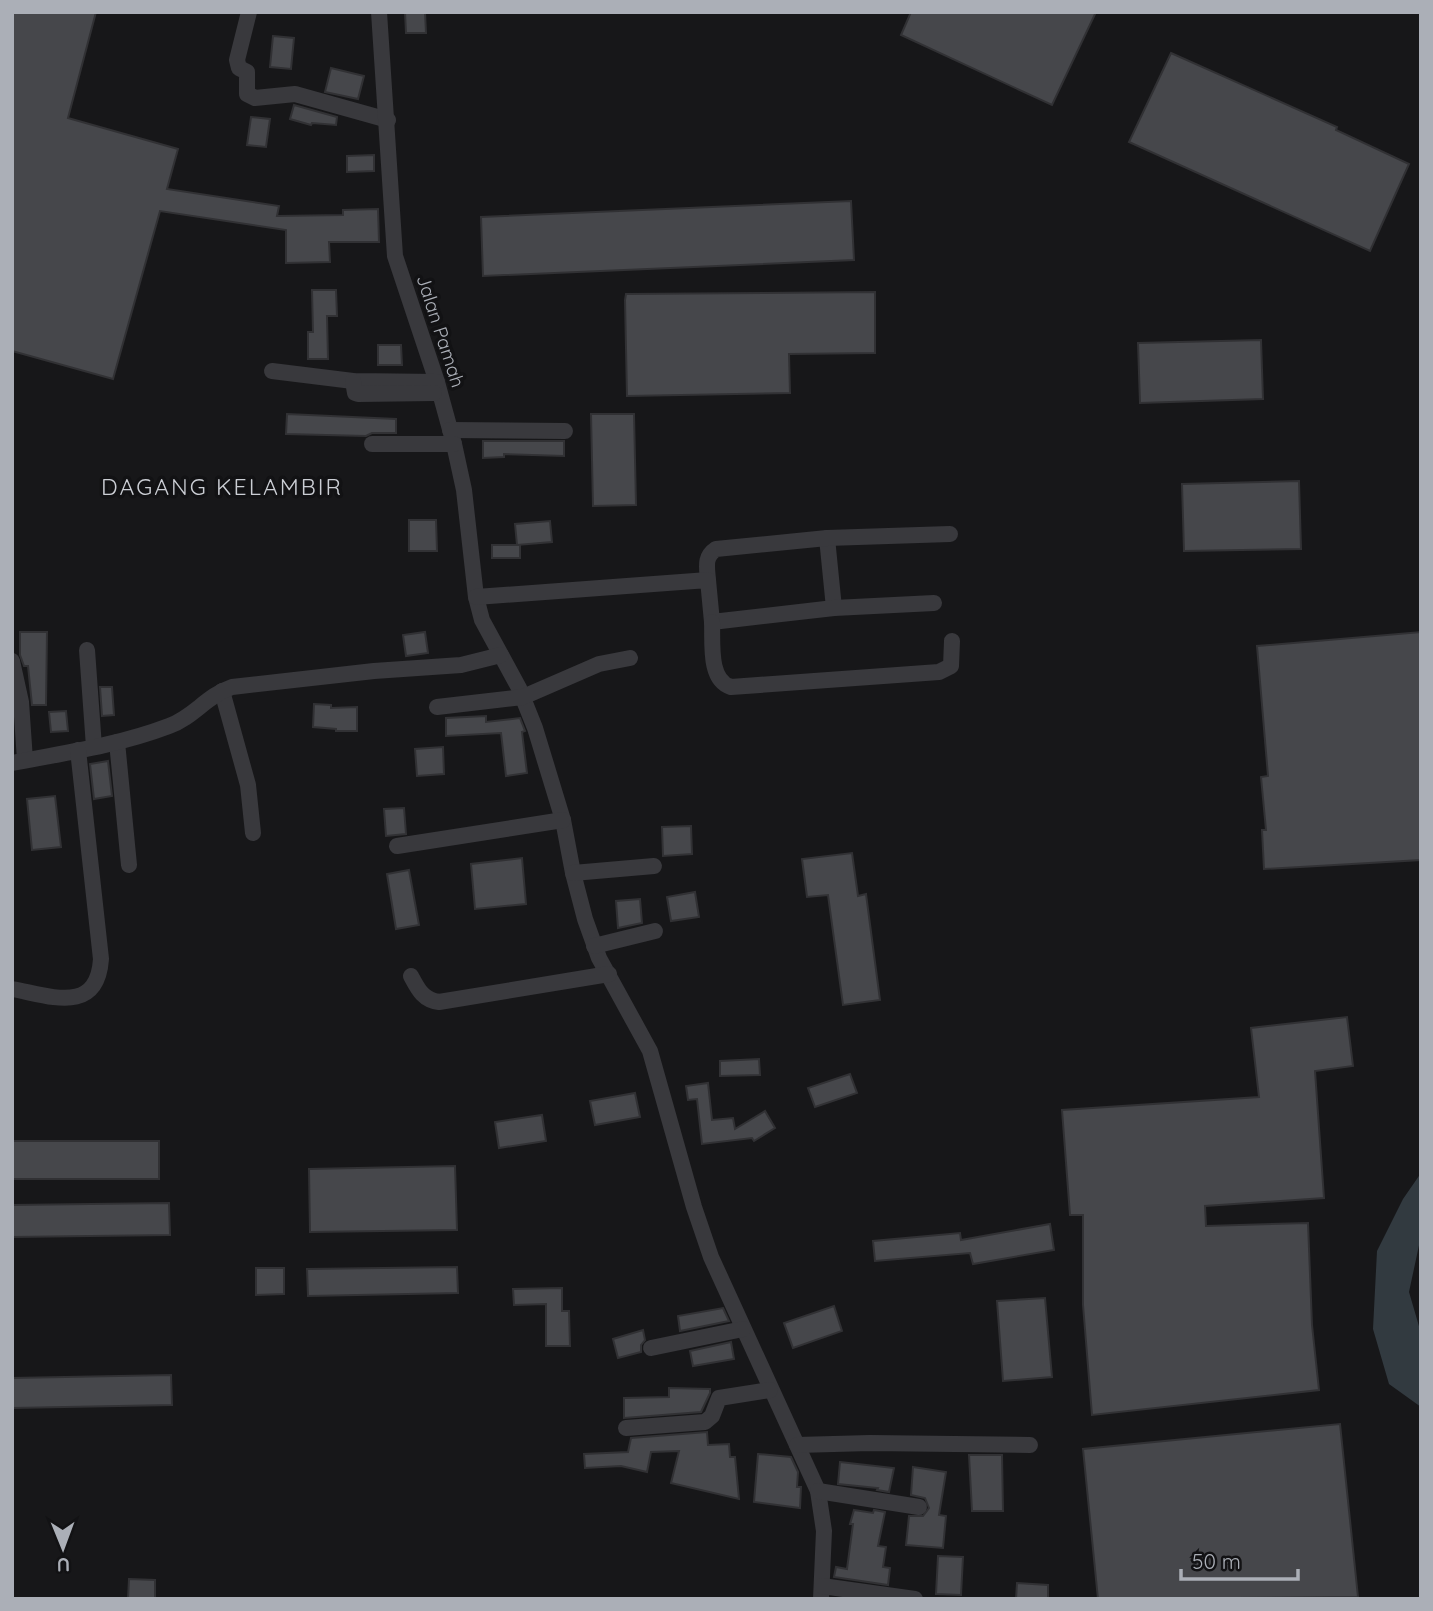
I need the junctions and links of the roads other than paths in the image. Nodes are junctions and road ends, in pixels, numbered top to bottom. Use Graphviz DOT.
graph roads {
  1 [pos="249,12"];
  2 [pos="379,12"];
  3 [pos="388,120"];
  4 [pos="272,371"];
  5 [pos="438,388"];
  6 [pos="565,431"];
  7 [pos="452,437"];
  8 [pos="372,444"];
  9 [pos="950,534"];
  10 [pos="827,538"];
  11 [pos="708,580"];
  12 [pos="476,597"];
  13 [pos="934,603"];
  14 [pos="834,608"];
  15 [pos="712,622"];
  16 [pos="952,641"];
  17 [pos="87,650"];
  18 [pos="501,655"];
  19 [pos="630,658"];
  20 [pos="12,661"];
  21 [pos="222,691"];
  22 [pos="523,697"];
  23 [pos="437,707"];
  24 [pos="117,741"];
  25 [pos="86,749"];
  26 [pos="19,762"];
  27 [pos="563,820"];
  28 [pos="253,833"];
  29 [pos="397,846"];
  30 [pos="129,865"];
  31 [pos="654,866"];
  32 [pos="573,873"];
  33 [pos="654,931"];
  34 [pos="594,946"];
  35 [pos="608,974"];
  36 [pos="411,976"];
  37 [pos="12,989"];
  38 [pos="743,1329"];
  39 [pos="651,1348"];
  40 [pos="770,1390"];
  41 [pos="626,1428"];
  42 [pos="797,1445"];
  43 [pos="1030,1445"];
  44 [pos="818,1491"];
  45 [pos="919,1507"];
  46 [pos="822,1593"];
  47 [pos="915,1599"];
  1 -- 3 [label="street"];
  2 -- 3 [label="street, Jalan Pamah"];
  3 -- 5 [label="street, Jalan Pamah"];
  4 -- 5 [label="street"];
  5 -- 7 [label="street, Jalan Pamah"];
  6 -- 7 [label="street"];
  7 -- 8 [label="street"];
  7 -- 12 [label="street, Jalan Pamah"];
  9 -- 10 [label="street"];
  10 -- 11 [label="street"];
  10 -- 14 [label="street"];
  11 -- 12 [label="street"];
  11 -- 15 [label="street"];
  12 -- 18 [label="street, Jalan Pamah"];
  13 -- 14 [label="street"];
  14 -- 15 [label="street"];
  15 -- 16 [label="street"];
  17 -- 25 [label="street"];
  18 -- 21 [label="street"];
  18 -- 22 [label="street, Jalan Pamah"];
  19 -- 22 [label="street"];
  20 -- 26 [label="street"];
  21 -- 24 [label="street"];
  21 -- 28 [label="street"];
  22 -- 23 [label="street"];
  22 -- 27 [label="street, Jalan Pamah"];
  24 -- 25 [label="street"];
  24 -- 30 [label="street"];
  25 -- 26 [label="street"];
  25 -- 37 [label="street"];
  27 -- 29 [label="street"];
  27 -- 32 [label="street, Jalan Pamah"];
  31 -- 32 [label="street"];
  32 -- 34 [label="street, Jalan Pamah"];
  33 -- 34 [label="street"];
  34 -- 35 [label="street, Jalan Pamah"];
  35 -- 36 [label="street"];
  35 -- 38 [label="street, Jalan Pamah"];
  38 -- 39 [label="street"];
  38 -- 40 [label="street, Jalan Pamah"];
  40 -- 41 [label="street"];
  40 -- 42 [label="street, Jalan Pamah"];
  42 -- 43 [label="street"];
  42 -- 44 [label="street, Jalan Pamah"];
  44 -- 45 [label="street"];
  44 -- 46 [label="street, Jalan Pamah"];
  46 -- 47 [label="street"];
}
